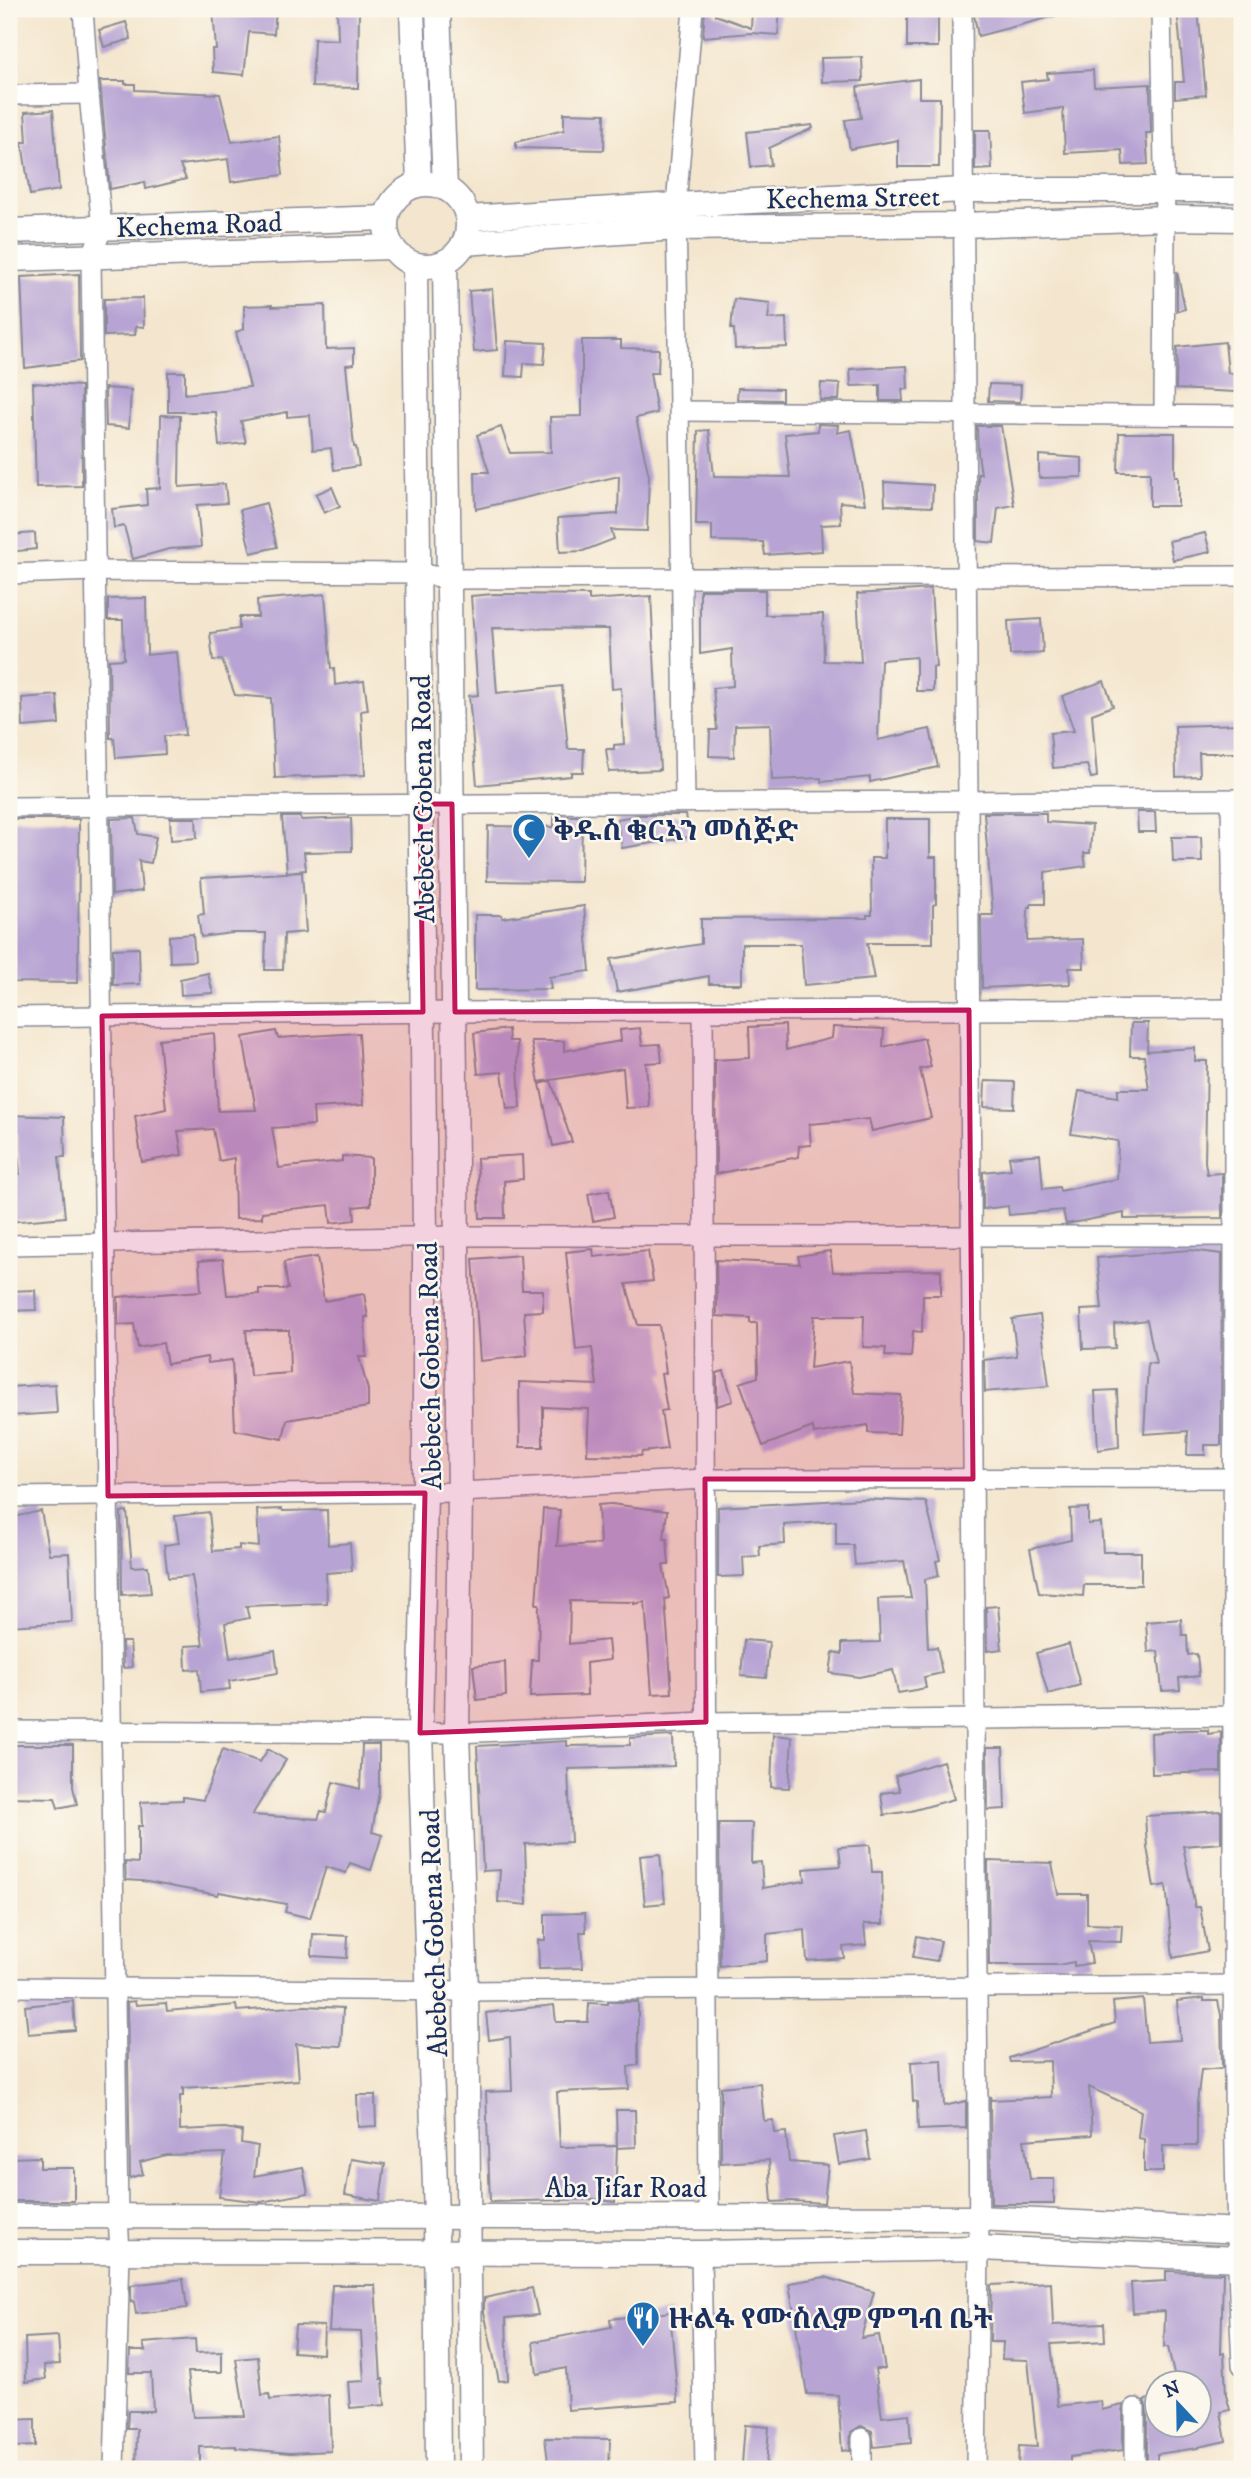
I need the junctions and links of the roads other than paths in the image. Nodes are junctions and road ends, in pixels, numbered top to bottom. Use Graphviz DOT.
graph roads {
  1 [pos="83,9"];
  2 [pos="412,9"];
  3 [pos="438,9"];
  4 [pos="693,9"];
  5 [pos="962,9"];
  6 [pos="1161,9"];
  7 [pos="89,94"];
  8 [pos="9,95"];
  9 [pos="419,184"];
  10 [pos="445,187"];
  11 [pos="964,190"];
  12 [pos="1165,190"];
  13 [pos="1242,190"];
  14 [pos="677,216"];
  15 [pos="386,218"];
  16 [pos="468,218"];
  17 [pos="1165,218"];
  18 [pos="1242,219"];
  19 [pos="962,225"];
  20 [pos="102,229"];
  21 [pos="9,231"];
  22 [pos="464,243"];
  23 [pos="391,247"];
  24 [pos="91,258"];
  25 [pos="9,259"];
  26 [pos="446,262"];
  27 [pos="415,265"];
  28 [pos="680,411"];
  29 [pos="964,414"];
  30 [pos="1164,415"];
  31 [pos="1242,416"];
  32 [pos="95,571"];
  33 [pos="418,573"];
  34 [pos="9,574"];
  35 [pos="1242,576"];
  36 [pos="965,577"];
  37 [pos="682,578"];
  38 [pos="450,579"];
  39 [pos="1237,799"];
  40 [pos="967,801"];
  41 [pos="685,803"];
  42 [pos="420,804"];
  43 [pos="452,804"];
  44 [pos="99,806"];
  45 [pos="9,807"];
  46 [pos="1239,1009"];
  47 [pos="969,1010"];
  48 [pos="703,1011"];
  49 [pos="422,1012"];
  50 [pos="455,1012"];
  51 [pos="102,1016"];
  52 [pos="9,1017"];
  53 [pos="457,1236"];
  54 [pos="704,1236"];
  55 [pos="971,1236"];
  56 [pos="1239,1236"];
  57 [pos="425,1237"];
  58 [pos="105,1243"];
  59 [pos="9,1245"];
  60 [pos="1238,1478"];
  61 [pos="705,1479"];
  62 [pos="973,1479"];
  63 [pos="460,1492"];
  64 [pos="425,1493"];
  65 [pos="108,1496"];
  66 [pos="9,1497"];
  67 [pos="1238,1716"];
  68 [pos="974,1719"];
  69 [pos="706,1721"];
  70 [pos="9,1731"];
  71 [pos="111,1731"];
  72 [pos="420,1733"];
  73 [pos="457,1733"];
  74 [pos="1238,1985"];
  75 [pos="9,1987"];
  76 [pos="976,1987"];
  77 [pos="115,1988"];
  78 [pos="708,1989"];
  79 [pos="428,1991"];
  80 [pos="466,1991"];
  81 [pos="9,2216"];
  82 [pos="118,2216"];
  83 [pos="468,2216"];
  84 [pos="436,2217"];
  85 [pos="709,2217"];
  86 [pos="978,2218"];
  87 [pos="1240,2231"];
  88 [pos="979,2248"];
  89 [pos="9,2252"];
  90 [pos="120,2252"];
  91 [pos="436,2253"];
  92 [pos="469,2253"];
  93 [pos="701,2253"];
  94 [pos="1240,2259"];
  95 [pos="1242,2365"];
  96 [pos="1135,2409"];
  97 [pos="862,2438"];
  98 [pos="114,2469"];
  99 [pos="438,2469"];
  100 [pos="471,2469"];
  101 [pos="705,2469"];
  102 [pos="862,2469"];
  103 [pos="976,2469"];
  104 [pos="1135,2469"];
  1 -- 7 [label="street"];
  2 -- 9 [label="street"];
  3 -- 10 [label="street"];
  4 -- 14 [label="street"];
  5 -- 11 [label="street"];
  6 -- 12 [label="street"];
  7 -- 8 [label="street"];
  7 -- 20 [label="street"];
  9 -- 10 [label="street"];
  9 -- 15 [label="street"];
  10 -- 16 [label="street"];
  11 -- 12 [label="street, Kechema Street"];
  11 -- 14 [label="street, Kechema Street"];
  11 -- 19 [label="street"];
  12 -- 13 [label="street, Kechema Street"];
  12 -- 17 [label="street"];
  14 -- 16 [label="street, Kechema Street"];
  14 -- 19 [label="street, Kechema Street"];
  14 -- 22 [label="street, Kechema Street"];
  14 -- 28 [label="street"];
  15 -- 20 [label="street, Kechema Road"];
  15 -- 23 [label="street"];
  16 -- 22 [label="street"];
  17 -- 18 [label="street, Kechema Street"];
  17 -- 19 [label="street, Kechema Street"];
  17 -- 30 [label="street"];
  19 -- 29 [label="street"];
  20 -- 21 [label="street, Kechema Road"];
  20 -- 24 [label="street"];
  22 -- 26 [label="street"];
  23 -- 24 [label="street, Kechema Road"];
  23 -- 27 [label="street"];
  24 -- 25 [label="street, Kechema Road"];
  24 -- 32 [label="street"];
  26 -- 27 [label="street"];
  26 -- 38 [label="street, Abebech Gobena Road"];
  27 -- 33 [label="street, Abebech Gobena Road"];
  28 -- 29 [label="street"];
  28 -- 37 [label="street"];
  29 -- 30 [label="street"];
  29 -- 36 [label="street"];
  30 -- 31 [label="street"];
  32 -- 33 [label="street"];
  32 -- 34 [label="street"];
  32 -- 44 [label="street"];
  33 -- 38 [label="street"];
  33 -- 42 [label="street, Abebech Gobena Road"];
  35 -- 36 [label="street"];
  36 -- 37 [label="street"];
  36 -- 40 [label="street"];
  37 -- 38 [label="street"];
  37 -- 41 [label="street"];
  38 -- 43 [label="street, Abebech Gobena Road"];
  39 -- 40 [label="street"];
  39 -- 46 [label="street"];
  40 -- 41 [label="street"];
  40 -- 47 [label="street"];
  41 -- 43 [label="street"];
  42 -- 43 [label="street"];
  42 -- 44 [label="street"];
  42 -- 49 [label="street, Abebech Gobena Road"];
  43 -- 50 [label="street, Abebech Gobena Road"];
  44 -- 45 [label="street"];
  44 -- 51 [label="street"];
  46 -- 47 [label="street"];
  46 -- 56 [label="street"];
  47 -- 48 [label="street"];
  47 -- 55 [label="street"];
  48 -- 50 [label="street"];
  48 -- 54 [label="street"];
  49 -- 50 [label="street"];
  49 -- 51 [label="street"];
  49 -- 57 [label="street, Abebech Gobena Road"];
  50 -- 53 [label="street, Abebech Gobena Road"];
  51 -- 52 [label="street"];
  51 -- 58 [label="street"];
  53 -- 54 [label="street"];
  53 -- 57 [label="street"];
  53 -- 63 [label="street, Abebech Gobena Road"];
  54 -- 55 [label="street"];
  54 -- 61 [label="street"];
  55 -- 56 [label="street"];
  55 -- 62 [label="street"];
  56 -- 60 [label="street"];
  57 -- 58 [label="street"];
  57 -- 64 [label="street, Abebech Gobena Road"];
  58 -- 59 [label="street"];
  58 -- 65 [label="street"];
  60 -- 62 [label="street"];
  60 -- 67 [label="street"];
  61 -- 62 [label="street"];
  61 -- 63 [label="street"];
  61 -- 69 [label="street"];
  62 -- 68 [label="street"];
  63 -- 64 [label="street"];
  63 -- 73 [label="street, Abebech Gobena Road"];
  64 -- 65 [label="street"];
  64 -- 72 [label="street, Abebech Gobena Road"];
  65 -- 66 [label="street"];
  65 -- 71 [label="street"];
  67 -- 68 [label="street"];
  67 -- 74 [label="street"];
  68 -- 69 [label="street"];
  68 -- 76 [label="street"];
  69 -- 73 [label="street"];
  69 -- 78 [label="street"];
  70 -- 71 [label="street"];
  71 -- 72 [label="street"];
  71 -- 77 [label="street"];
  72 -- 73 [label="street"];
  72 -- 79 [label="street, Abebech Gobena Road"];
  73 -- 80 [label="street, Abebech Gobena Road"];
  74 -- 76 [label="street"];
  74 -- 87 [label="street"];
  75 -- 77 [label="street"];
  76 -- 78 [label="street"];
  76 -- 86 [label="street"];
  77 -- 79 [label="street"];
  77 -- 82 [label="street"];
  78 -- 80 [label="street"];
  78 -- 85 [label="street"];
  79 -- 80 [label="street"];
  79 -- 84 [label="street, Abebech Gobena Road"];
  80 -- 83 [label="street, Abebech Gobena Road"];
  81 -- 82 [label="street, Aba Jifar Road"];
  82 -- 84 [label="street, Aba Jifar Road"];
  82 -- 90 [label="street"];
  83 -- 84 [label="street, Aba Jifar Road"];
  83 -- 85 [label="street, Aba Jifar Road"];
  83 -- 92 [label="street, Abebech Gobena Road"];
  84 -- 91 [label="street, Abebech Gobena Road"];
  85 -- 86 [label="street, Aba Jifar Road"];
  86 -- 87 [label="street, Aba Jifar Road"];
  86 -- 88 [label="street"];
  87 -- 94 [label="street"];
  88 -- 93 [label="street"];
  88 -- 94 [label="street"];
  88 -- 103 [label="street"];
  89 -- 90 [label="street"];
  90 -- 91 [label="street"];
  90 -- 98 [label="street"];
  91 -- 92 [label="street"];
  91 -- 99 [label="street, Abebech Gobena Road"];
  92 -- 93 [label="street"];
  92 -- 100 [label="street, Abebech Gobena Road"];
  93 -- 101 [label="street"];
  94 -- 95 [label="street"];
  96 -- 104 [label="street"];
  97 -- 102 [label="street"];
}
